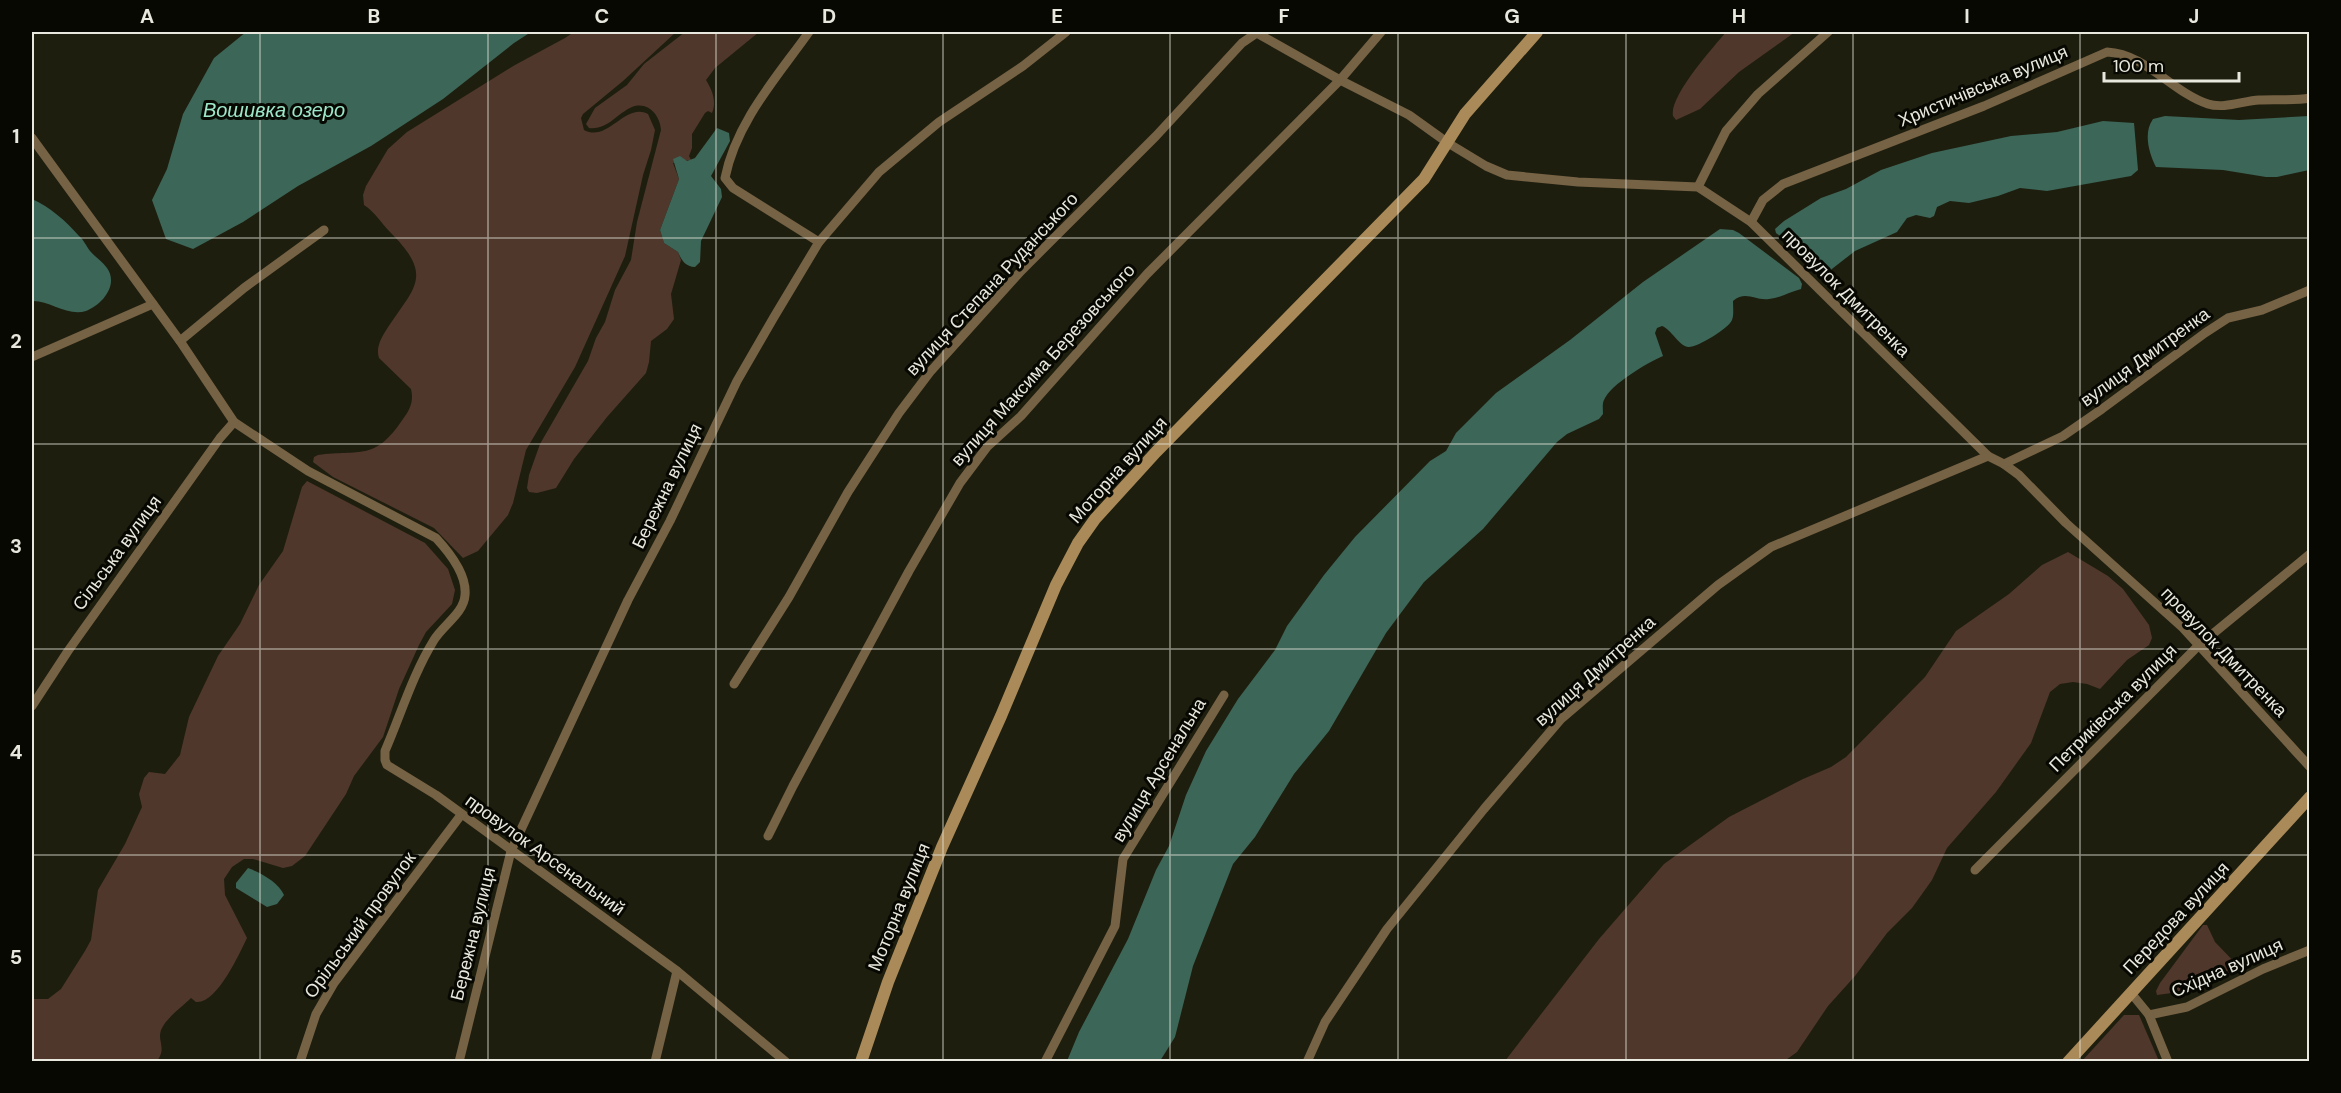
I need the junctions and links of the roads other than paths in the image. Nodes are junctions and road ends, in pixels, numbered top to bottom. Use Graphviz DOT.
graph roads {
  1 [pos="809,32"];
  2 [pos="1066,32"];
  3 [pos="1257,32"];
  4 [pos="1381,32"];
  5 [pos="1537,32"];
  6 [pos="1828,32"];
  7 [pos="1340,80"];
  8 [pos="2310,98"];
  9 [pos="32,138"];
  10 [pos="1448,143"];
  11 [pos="1698,187"];
  12 [pos="1751,222"];
  13 [pos="324,230"];
  14 [pos="819,242"];
  15 [pos="2310,290"];
  16 [pos="153,304"];
  17 [pos="180,341"];
  18 [pos="32,357"];
  19 [pos="234,422"];
  20 [pos="1988,456"];
  21 [pos="2004,464"];
  22 [pos="2310,554"];
  23 [pos="2198,646"];
  24 [pos="734,684"];
  25 [pos="1224,695"];
  26 [pos="32,706"];
  27 [pos="2310,767"];
  28 [pos="2310,797"];
  29 [pos="461,814"];
  30 [pos="768,836"];
  31 [pos="511,851"];
  32 [pos="1975,870"];
  33 [pos="2310,950"];
  34 [pos="677,971"];
  35 [pos="2131,993"];
  36 [pos="2149,1015"];
  37 [pos="300,1062"];
  38 [pos="459,1062"];
  39 [pos="655,1062"];
  40 [pos="786,1062"];
  41 [pos="861,1062"];
  42 [pos="1045,1062"];
  43 [pos="1307,1062"];
  44 [pos="2068,1062"];
  45 [pos="2168,1062"];
  1 -- 14 [label="street"];
  2 -- 14 [label="street, Бережна вулиця"];
  3 -- 7 [label="street"];
  3 -- 24 [label="street, вулиця Степана Руданського"];
  4 -- 7 [label="street, вулиця Максима Березовського"];
  5 -- 10 [label="street, Моторна вулиця"];
  6 -- 11 [label="street"];
  7 -- 10 [label="street"];
  7 -- 30 [label="street, вулиця Максима Березовського"];
  8 -- 12 [label="street, Христичівська вулиця"];
  9 -- 16 [label="street"];
  10 -- 11 [label="street"];
  10 -- 41 [label="street, Моторна вулиця"];
  11 -- 12 [label="street, провулок Дмитренка"];
  12 -- 20 [label="street, провулок Дмитренка"];
  13 -- 17 [label="street"];
  14 -- 31 [label="street, Бережна вулиця"];
  15 -- 21 [label="street, вулиця Дмитренка"];
  16 -- 17 [label="street"];
  16 -- 18 [label="street"];
  17 -- 19 [label="street"];
  19 -- 26 [label="street, Сільська вулиця"];
  19 -- 29 [label="street, провулок Арсенальний"];
  20 -- 21 [label="street, провулок Дмитренка"];
  20 -- 43 [label="street, вулиця Дмитренка"];
  21 -- 23 [label="street, провулок Дмитренка"];
  22 -- 23 [label="street, Петриківська вулиця"];
  23 -- 27 [label="street, провулок Дмитренка"];
  23 -- 32 [label="street, Петриківська вулиця"];
  25 -- 42 [label="street, вулиця Арсенальна"];
  28 -- 35 [label="street, Передова вулиця"];
  29 -- 31 [label="street, провулок Арсенальний"];
  29 -- 37 [label="street, Орільський провулок"];
  31 -- 34 [label="street, провулок Арсенальний"];
  31 -- 38 [label="street, Бережна вулиця"];
  33 -- 36 [label="street, Східна вулиця"];
  34 -- 39 [label="street"];
  34 -- 40 [label="street, провулок Арсенальний"];
  35 -- 36 [label="street"];
  35 -- 44 [label="street, Передова вулиця"];
  36 -- 45 [label="street"];
}
